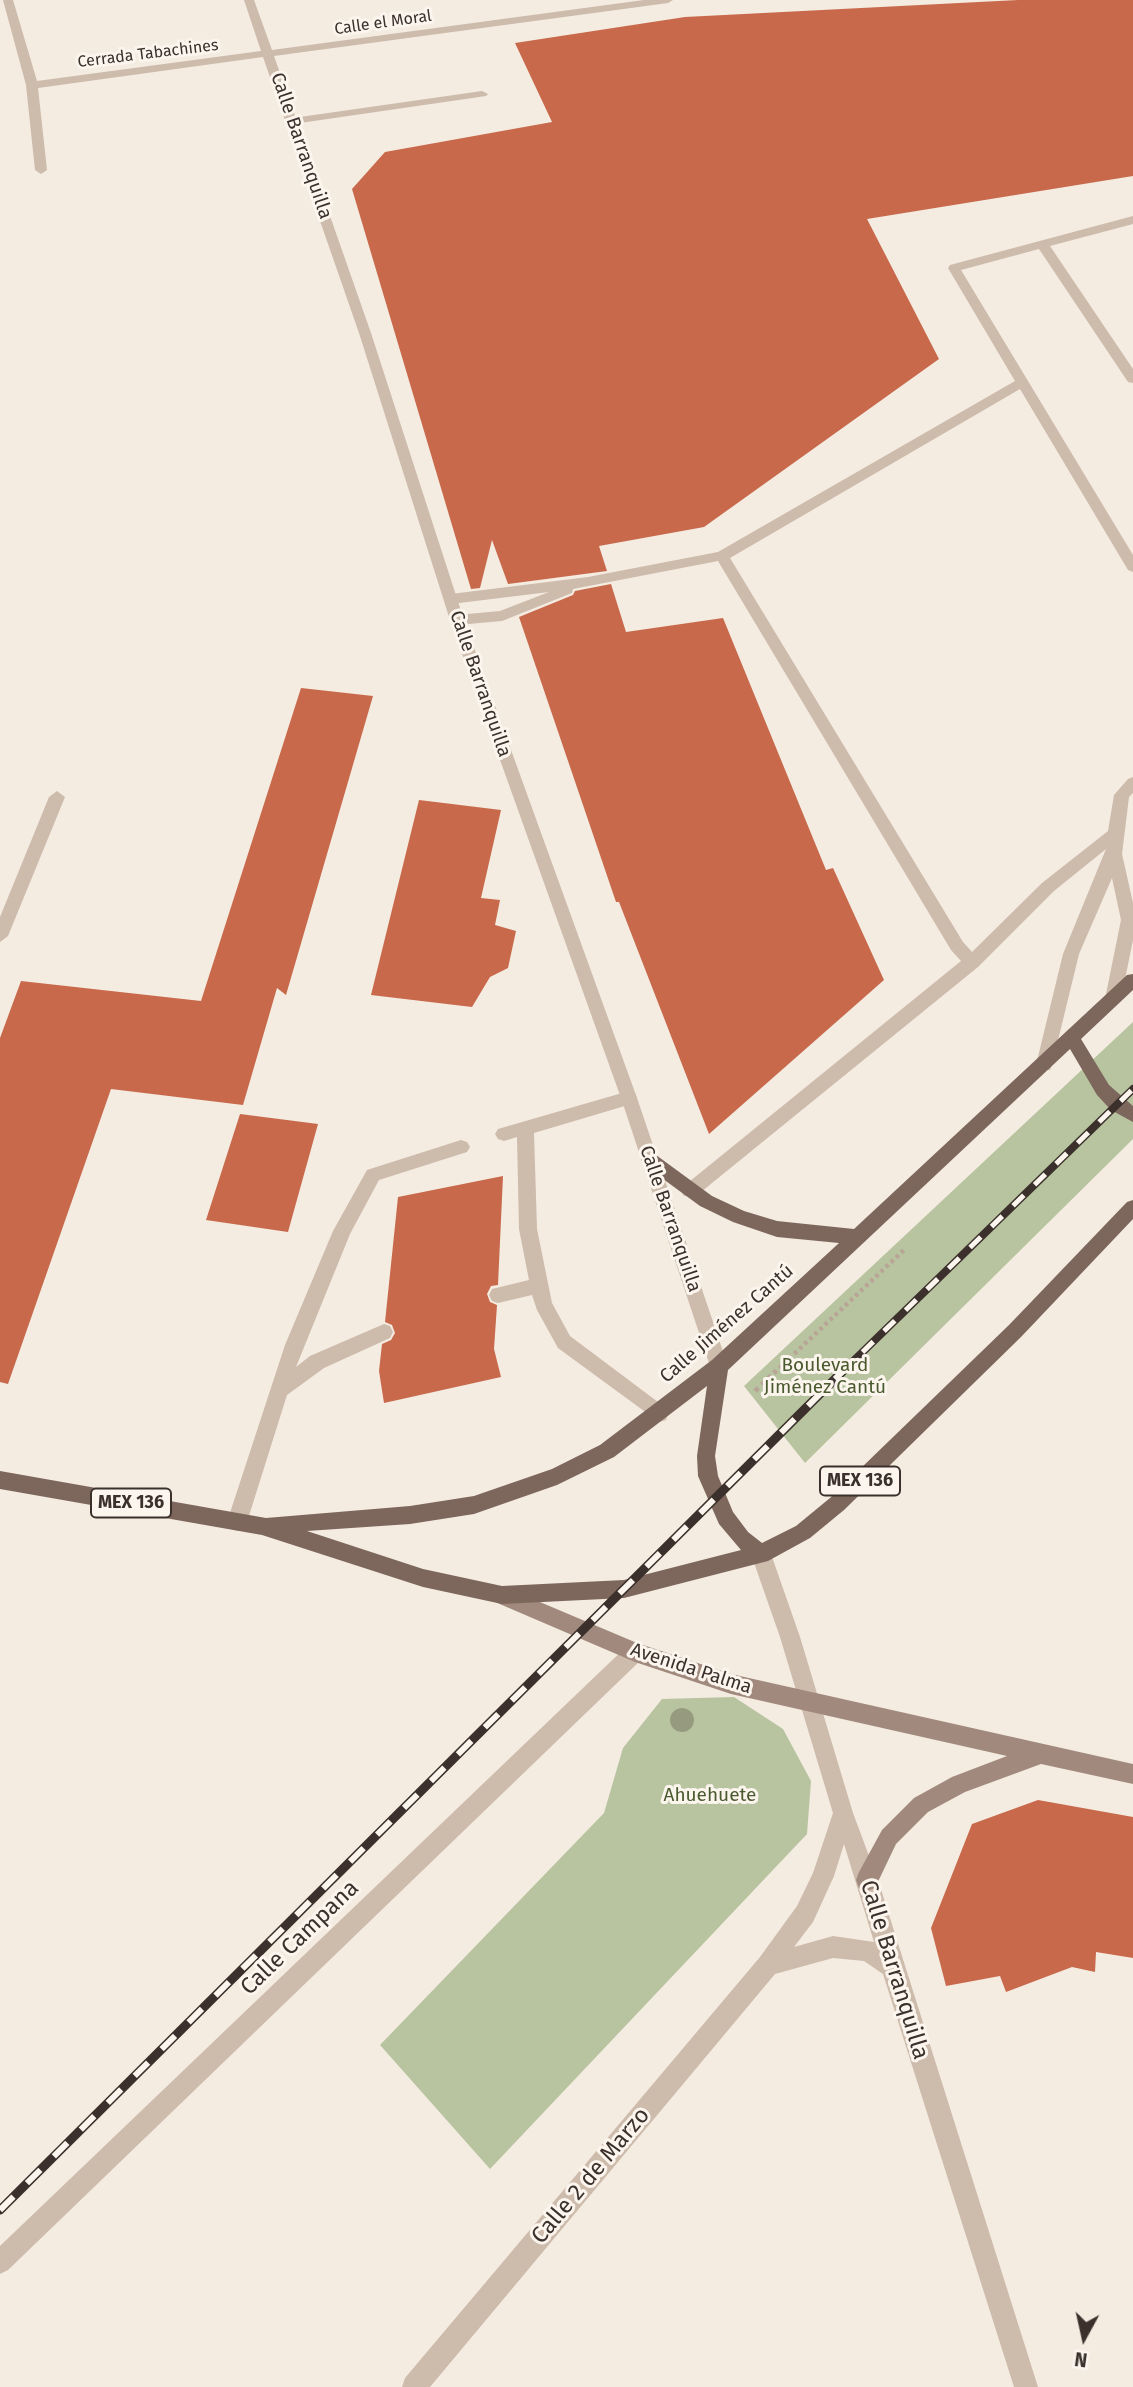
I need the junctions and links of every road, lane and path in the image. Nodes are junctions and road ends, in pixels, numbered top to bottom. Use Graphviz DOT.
graph roads {
  1 [pos="8,0"];
  2 [pos="249,0"];
  3 [pos="668,0"];
  4 [pos="269,55"];
  5 [pos="32,85"];
  6 [pos="482,94"];
  7 [pos="293,121"];
  8 [pos="41,170"];
  9 [pos="1133,220"];
  10 [pos="1042,244"];
  11 [pos="1133,379"];
  12 [pos="1023,382"];
  13 [pos="722,556"];
  14 [pos="1133,567"];
  15 [pos="588,582"];
  16 [pos="451,599"];
  17 [pos="457,620"];
  18 [pos="1133,783"];
  19 [pos="57,797"];
  20 [pos="1115,834"];
  21 [pos="1114,854"];
  22 [pos="0,936"];
  23 [pos="972,962"];
  24 [pos="1133,980"];
  25 [pos="1113,999"];
  26 [pos="1072,1039"];
  27 [pos="1044,1065"];
  28 [pos="629,1098"];
  29 [pos="1133,1115"];
  30 [pos="525,1128"];
  31 [pos="504,1134"];
  32 [pos="461,1147"];
  33 [pos="650,1160"];
  34 [pos="690,1191"];
  35 [pos="1133,1207"];
  36 [pos="858,1237"];
  37 [pos="540,1285"];
  38 [pos="498,1295"];
  39 [pos="384,1332"];
  40 [pos="719,1366"];
  41 [pos="277,1392"];
  42 [pos="659,1414"];
  43 [pos="0,1480"];
  44 [pos="237,1522"];
  45 [pos="262,1526"];
  46 [pos="761,1554"];
  47 [pos="502,1595"];
  48 [pos="635,1652"];
  49 [pos="809,1704"];
  50 [pos="1038,1754"];
  51 [pos="1133,1774"];
  52 [pos="843,1813"];
  53 [pos="867,1880"];
  54 [pos="768,1965"];
  55 [pos="892,1967"];
  56 [pos="0,2262"];
  57 [pos="414,2387"];
  58 [pos="1026,2387"];
  1 -- 5 [label="street"];
  2 -- 4 [label="street, Calle Barranquilla"];
  3 -- 4 [label="street, Calle el Moral"];
  4 -- 5 [label="street, Cerrada Tabachines"];
  4 -- 7 [label="street, Calle Barranquilla"];
  5 -- 8 [label="street"];
  6 -- 7 [label="street"];
  7 -- 16 [label="street, Calle Barranquilla"];
  9 -- 10 [label="street"];
  10 -- 11 [label="street"];
  10 -- 12 [label="street"];
  12 -- 13 [label="street"];
  12 -- 14 [label="street"];
  13 -- 15 [label="street"];
  13 -- 23 [label="street"];
  15 -- 16 [label="street"];
  15 -- 17 [label="street"];
  16 -- 17 [label="street, Calle Barranquilla"];
  17 -- 28 [label="street, Calle Barranquilla"];
  18 -- 20 [label="street"];
  19 -- 22 [label="street"];
  20 -- 21 [label="street"];
  20 -- 23 [label="street"];
  21 -- 25 [label="street"];
  21 -- 27 [label="street"];
  23 -- 34 [label="street"];
  24 -- 25 [label="main road, Calle Jiménez Cantú / MEX 136"];
  25 -- 26 [label="main road, Calle Jiménez Cantú / MEX 136"];
  26 -- 27 [label="main road, Calle Jiménez Cantú / MEX 136"];
  26 -- 29 [label="main road"];
  27 -- 36 [label="main road, Calle Jiménez Cantú / MEX 136"];
  28 -- 30 [label="street"];
  28 -- 33 [label="street, Calle Barranquilla"];
  30 -- 31 [label="street"];
  30 -- 37 [label="street"];
  32 -- 41 [label="street"];
  33 -- 34 [label="main road"];
  33 -- 40 [label="street, Calle Barranquilla"];
  34 -- 36 [label="main road"];
  35 -- 46 [label="main road, MEX 136"];
  36 -- 40 [label="main road, Calle Jiménez Cantú / MEX 136"];
  37 -- 38 [label="street"];
  37 -- 42 [label="street"];
  39 -- 41 [label="street"];
  40 -- 42 [label="main road, Calle Jiménez Cantú / MEX 136"];
  40 -- 46 [label="main road"];
  41 -- 44 [label="street"];
  42 -- 45 [label="main road, Calle Jiménez Cantú / MEX 136"];
  43 -- 44 [label="main road, MEX 136"];
  44 -- 45 [label="main road, MEX 136"];
  45 -- 47 [label="main road, Avenida Palma / MEX 136"];
  46 -- 47 [label="main road, MEX 136"];
  46 -- 49 [label="street, Calle Barranquilla"];
  47 -- 48 [label="main road, Avenida Palma"];
  48 -- 49 [label="main road, Avenida Palma"];
  48 -- 56 [label="street, Calle Campana"];
  49 -- 50 [label="main road, Avenida Palma"];
  49 -- 52 [label="street, Calle Barranquilla"];
  50 -- 51 [label="main road, Avenida Palma"];
  50 -- 53 [label="main road"];
  52 -- 53 [label="street, Calle Barranquilla"];
  52 -- 54 [label="street, Calle 2 de Marzo"];
  53 -- 55 [label="street, Calle Barranquilla"];
  54 -- 55 [label="street"];
  54 -- 57 [label="street, Calle 2 de Marzo"];
  55 -- 58 [label="street, Calle Barranquilla"];
}
